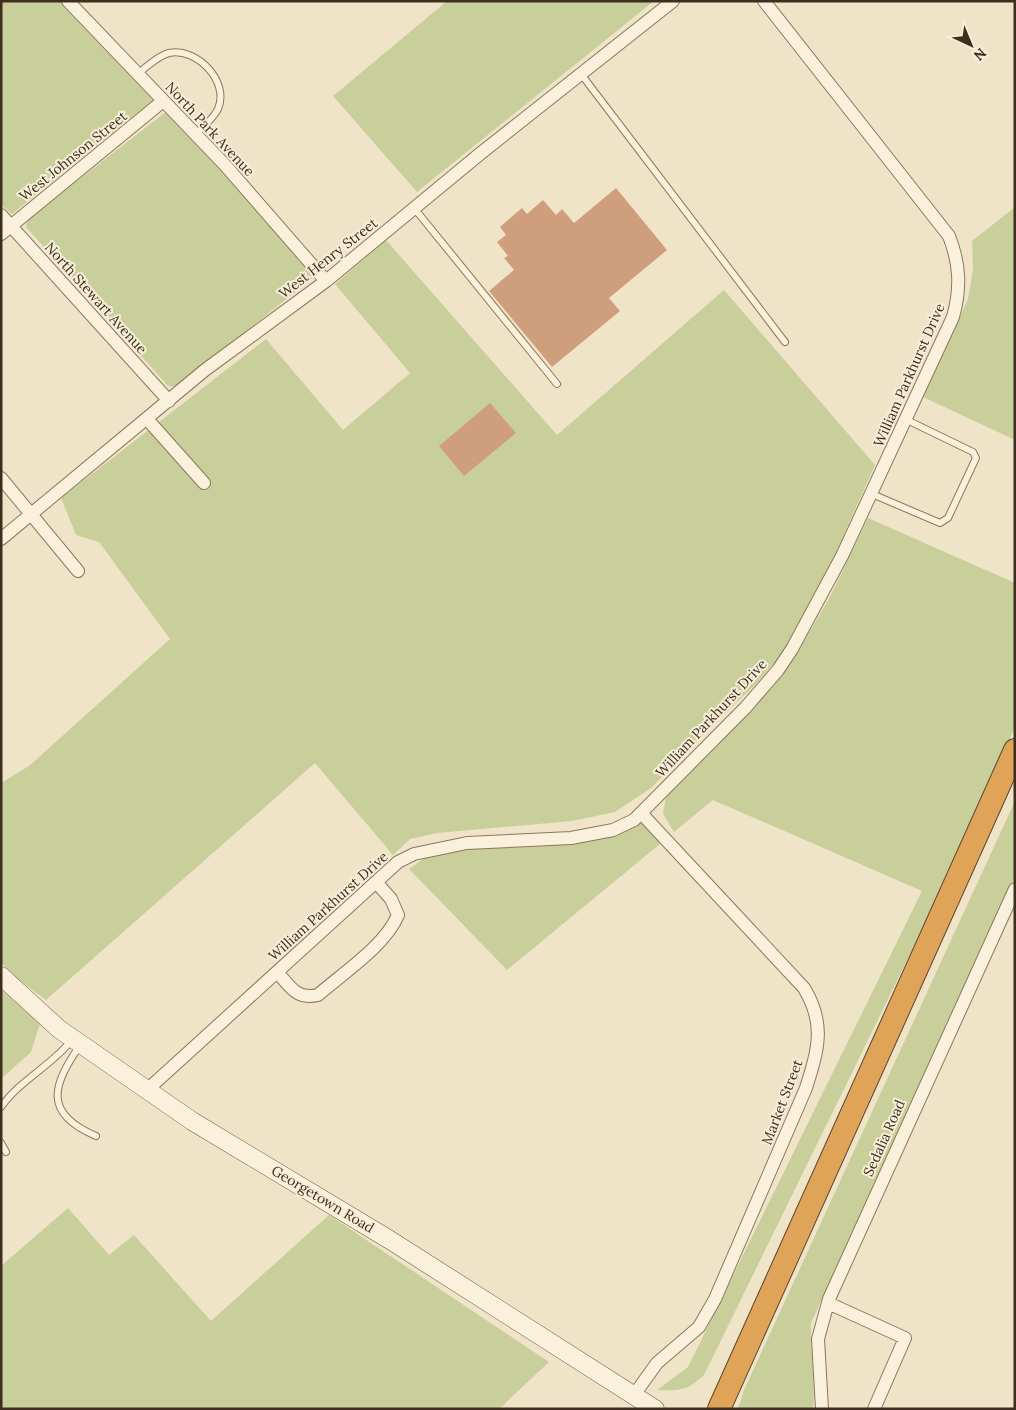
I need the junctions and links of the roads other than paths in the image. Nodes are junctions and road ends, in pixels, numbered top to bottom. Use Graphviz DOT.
graph roads {
  1 [pos="68,1"];
  2 [pos="673,1"];
  3 [pos="764,1"];
  4 [pos="137,74"];
  5 [pos="581,74"];
  6 [pos="163,101"];
  7 [pos="195,135"];
  8 [pos="414,208"];
  9 [pos="1,215"];
  10 [pos="6,230"];
  11 [pos="326,281"];
  12 [pos="785,342"];
  13 [pos="557,384"];
  14 [pos="169,401"];
  15 [pos="147,419"];
  16 [pos="907,420"];
  17 [pos="1,478"];
  18 [pos="204,483"];
  19 [pos="872,494"];
  20 [pos="33,514"];
  21 [pos="1,539"];
  22 [pos="78,571"];
  23 [pos="1015,750"];
  24 [pos="641,813"];
  25 [pos="376,882"];
  26 [pos="1015,889"];
  27 [pos="277,972"];
  28 [pos="1,976"];
  29 [pos="76,1042"];
  30 [pos="147,1090"];
  31 [pos="1,1107"];
  32 [pos="96,1136"];
  33 [pos="1,1143"];
  34 [pos="6,1152"];
  35 [pos="828,1303"];
  36 [pos="634,1396"];
  37 [pos="655,1409"];
  38 [pos="719,1409"];
  39 [pos="822,1409"];
  40 [pos="874,1409"];
  1 -- 4 [label="street, North Park Avenue"];
  2 -- 5 [label="street, West Henry Street"];
  3 -- 16 [label="street, William Parkhurst Drive"];
  4 -- 6 [label="street, North Park Avenue"];
  4 -- 7 [label="lane"];
  5 -- 8 [label="street, West Henry Street"];
  5 -- 12 [label="lane"];
  6 -- 7 [label="street, North Park Avenue"];
  6 -- 10 [label="street, West Johnson Street"];
  7 -- 11 [label="street, North Park Avenue"];
  8 -- 11 [label="street, West Henry Street"];
  8 -- 13 [label="lane"];
  9 -- 10 [label="street, North Stewart Avenue"];
  10 -- 14 [label="street, North Stewart Avenue"];
  11 -- 14 [label="street, West Henry Street"];
  14 -- 15 [label="street, West Henry Street"];
  15 -- 18 [label="street"];
  15 -- 20 [label="street, West Henry Street"];
  16 -- 19 [label="street, William Parkhurst Drive"];
  16 -- 19 [label="lane"];
  17 -- 20 [label="street"];
  19 -- 24 [label="street, William Parkhurst Drive"];
  20 -- 21 [label="street, West Henry Street"];
  20 -- 22 [label="street"];
  23 -- 38 [label="highway"];
  24 -- 25 [label="street, William Parkhurst Drive"];
  24 -- 36 [label="street, Market Street"];
  25 -- 27 [label="street, William Parkhurst Drive"];
  25 -- 27 [label="street"];
  26 -- 35 [label="street, Sedalia Road"];
  27 -- 30 [label="street, William Parkhurst Drive"];
  28 -- 29 [label="street, Georgetown Road"];
  29 -- 30 [label="street, Georgetown Road"];
  29 -- 31 [label="lane"];
  29 -- 32 [label="lane"];
  30 -- 36 [label="street, Georgetown Road"];
  33 -- 34 [label="lane"];
  35 -- 39 [label="street, Sedalia Road"];
  35 -- 40 [label="street"];
  36 -- 37 [label="street, Georgetown Road"];
}
